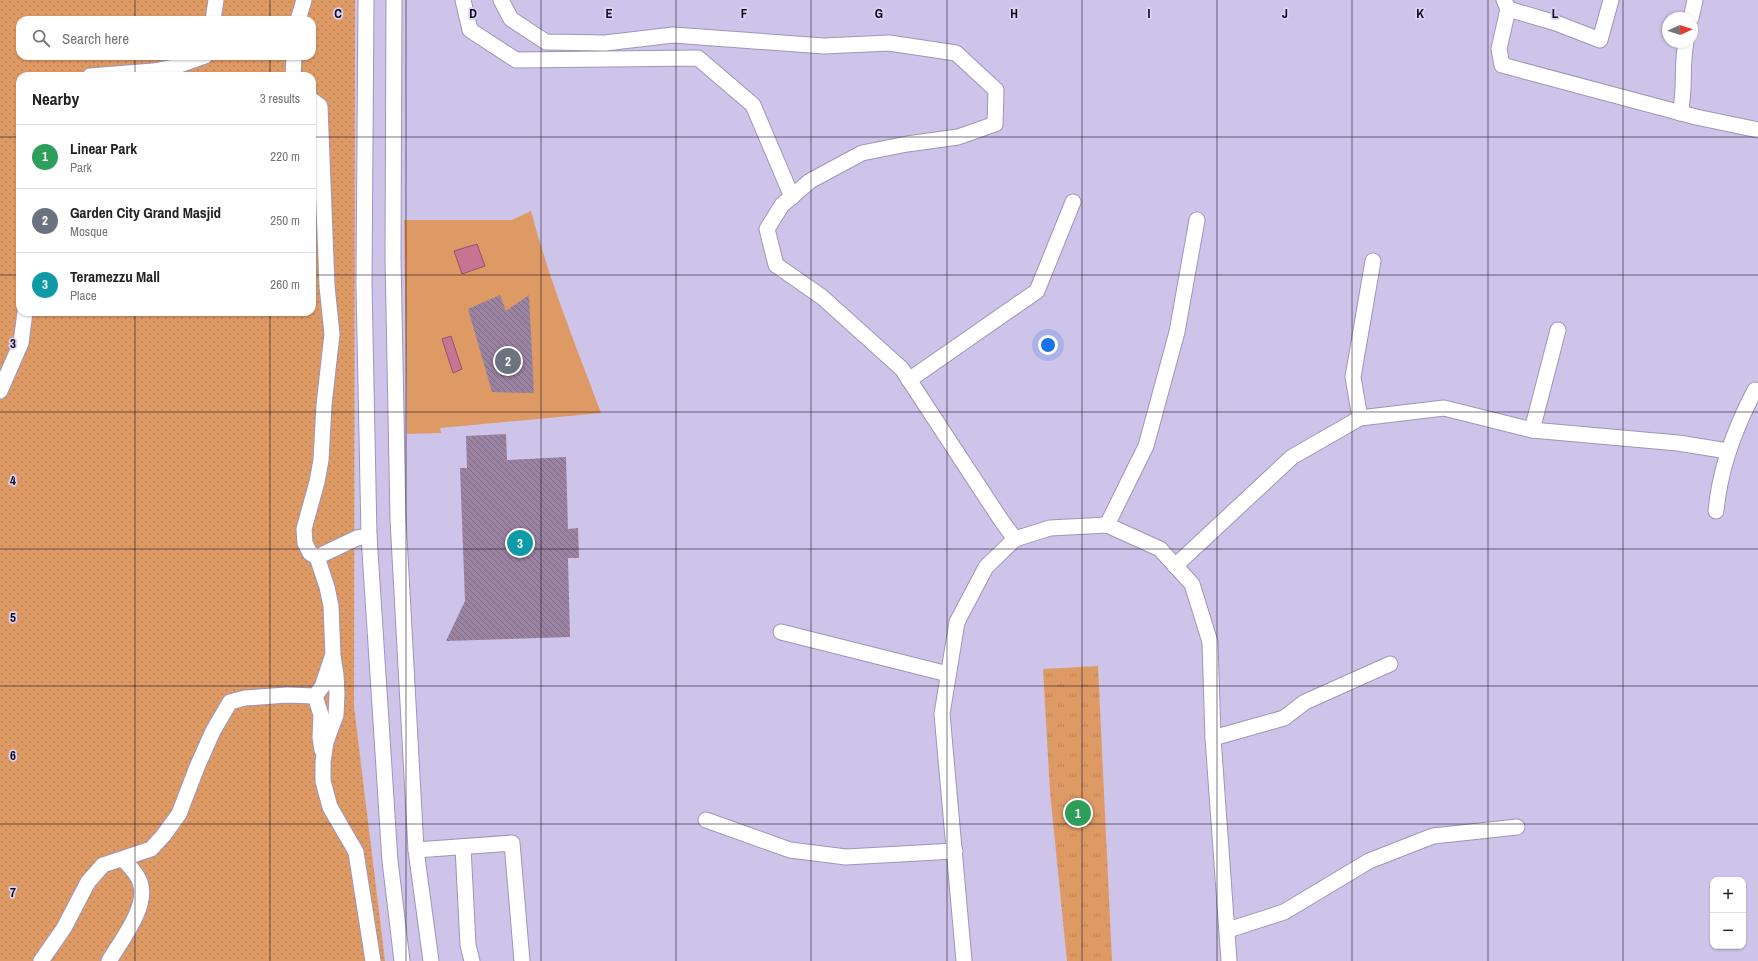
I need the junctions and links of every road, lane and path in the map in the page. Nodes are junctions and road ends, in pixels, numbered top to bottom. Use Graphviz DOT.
graph roads {
  1 [pos="216,0"];
  2 [pos="304,0"];
  3 [pos="366,0"];
  4 [pos="394,0"];
  5 [pos="463,0"];
  6 [pos="501,0"];
  7 [pos="1611,0"];
  8 [pos="1695,0"];
  9 [pos="1506,5"];
  10 [pos="1692,12"];
  11 [pos="214,16"];
  12 [pos="299,16"];
  13 [pos="1685,48"];
  14 [pos="194,60"];
  15 [pos="294,60"];
  16 [pos="140,72"];
  17 [pos="293,72"];
  18 [pos="316,103"];
  19 [pos="1680,113"];
  20 [pos="1758,130"];
  21 [pos="792,196"];
  22 [pos="1073,202"];
  23 [pos="1197,220"];
  24 [pos="1373,261"];
  25 [pos="24,316"];
  26 [pos="1558,330"];
  27 [pos="909,380"];
  28 [pos="1755,390"];
  29 [pos="0,391"];
  30 [pos="1360,418"];
  31 [pos="1532,430"];
  32 [pos="1728,451"];
  33 [pos="1716,511"];
  34 [pos="1107,525"];
  35 [pos="369,536"];
  36 [pos="1015,539"];
  37 [pos="318,557"];
  38 [pos="1175,566"];
  39 [pos="781,632"];
  40 [pos="333,656"];
  41 [pos="1390,664"];
  42 [pos="948,674"];
  43 [pos="310,696"];
  44 [pos="1214,738"];
  45 [pos="324,754"];
  46 [pos="706,820"];
  47 [pos="1517,827"];
  48 [pos="462,847"];
  49 [pos="416,850"];
  50 [pos="955,851"];
  51 [pos="123,859"];
  52 [pos="1228,930"];
  53 [pos="41,961"];
  54 [pos="109,961"];
  55 [pos="373,961"];
  56 [pos="402,961"];
  57 [pos="430,961"];
  58 [pos="472,961"];
  59 [pos="522,961"];
  60 [pos="964,961"];
  61 [pos="1229,961"];
  1 -- 11 [label="street"];
  2 -- 12 [label="street"];
  3 -- 35 [label="street"];
  4 -- 49 [label="street"];
  5 -- 21 [label="street"];
  6 -- 21 [label="street"];
  7 -- 9 [label="street"];
  8 -- 10 [label="street"];
  9 -- 19 [label="street"];
  13 -- 19 [label="street"];
  14 -- 16 [label="street"];
  15 -- 17 [label="street"];
  18 -- 37 [label="street"];
  19 -- 20 [label="street"];
  21 -- 27 [label="street"];
  22 -- 27 [label="street"];
  23 -- 34 [label="street"];
  24 -- 30 [label="street"];
  25 -- 29 [label="street"];
  26 -- 31 [label="street"];
  27 -- 36 [label="street"];
  28 -- 32 [label="street"];
  30 -- 31 [label="street"];
  30 -- 38 [label="street"];
  31 -- 32 [label="street"];
  32 -- 33 [label="street"];
  34 -- 36 [label="street"];
  34 -- 38 [label="street"];
  35 -- 37 [label="street"];
  35 -- 56 [label="street"];
  36 -- 42 [label="street"];
  37 -- 40 [label="street"];
  38 -- 44 [label="street"];
  39 -- 42 [label="street"];
  40 -- 43 [label="street"];
  40 -- 45 [label="street"];
  41 -- 44 [label="street"];
  42 -- 50 [label="street"];
  43 -- 45 [label="street"];
  43 -- 51 [label="street"];
  44 -- 52 [label="street"];
  45 -- 55 [label="street"];
  46 -- 50 [label="street"];
  47 -- 52 [label="street"];
  48 -- 49 [label="street"];
  48 -- 58 [label="street"];
  48 -- 59 [label="street"];
  49 -- 57 [label="street"];
  50 -- 60 [label="street"];
  51 -- 53 [label="street"];
  51 -- 54 [label="street"];
  52 -- 61 [label="street"];
}
